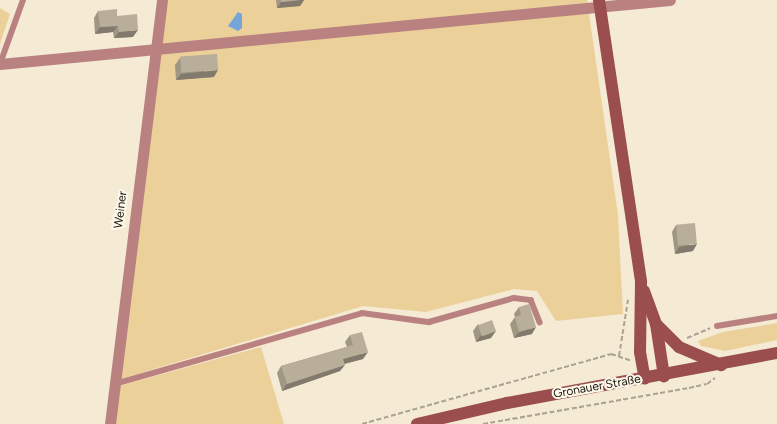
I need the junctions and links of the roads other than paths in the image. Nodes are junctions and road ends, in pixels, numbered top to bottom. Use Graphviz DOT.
graph roads {
  1 [pos="23,0"];
  2 [pos="162,0"];
  3 [pos="599,0"];
  4 [pos="670,0"];
  5 [pos="154,50"];
  6 [pos="0,64"];
  7 [pos="641,282"];
  8 [pos="777,316"];
  9 [pos="540,322"];
  10 [pos="656,324"];
  11 [pos="717,326"];
  12 [pos="777,353"];
  13 [pos="721,365"];
  14 [pos="664,376"];
  15 [pos="645,379"];
  16 [pos="115,384"];
  17 [pos="110,424"];
  18 [pos="417,424"];
  1 -- 6 [label="lane"];
  2 -- 5 [label="street, Weiner"];
  3 -- 7 [label="main road"];
  4 -- 5 [label="street"];
  5 -- 6 [label="street"];
  5 -- 16 [label="street, Weiner"];
  7 -- 10 [label="main road"];
  7 -- 15 [label="main road"];
  8 -- 11 [label="lane"];
  9 -- 16 [label="lane"];
  10 -- 13 [label="main road"];
  10 -- 14 [label="main road"];
  12 -- 13 [label="main road, Gronauer Straße"];
  13 -- 14 [label="main road, Gronauer Straße"];
  14 -- 15 [label="main road, Gronauer Straße"];
  15 -- 18 [label="main road, Gronauer Straße"];
  16 -- 17 [label="street, Weiner"];
}
